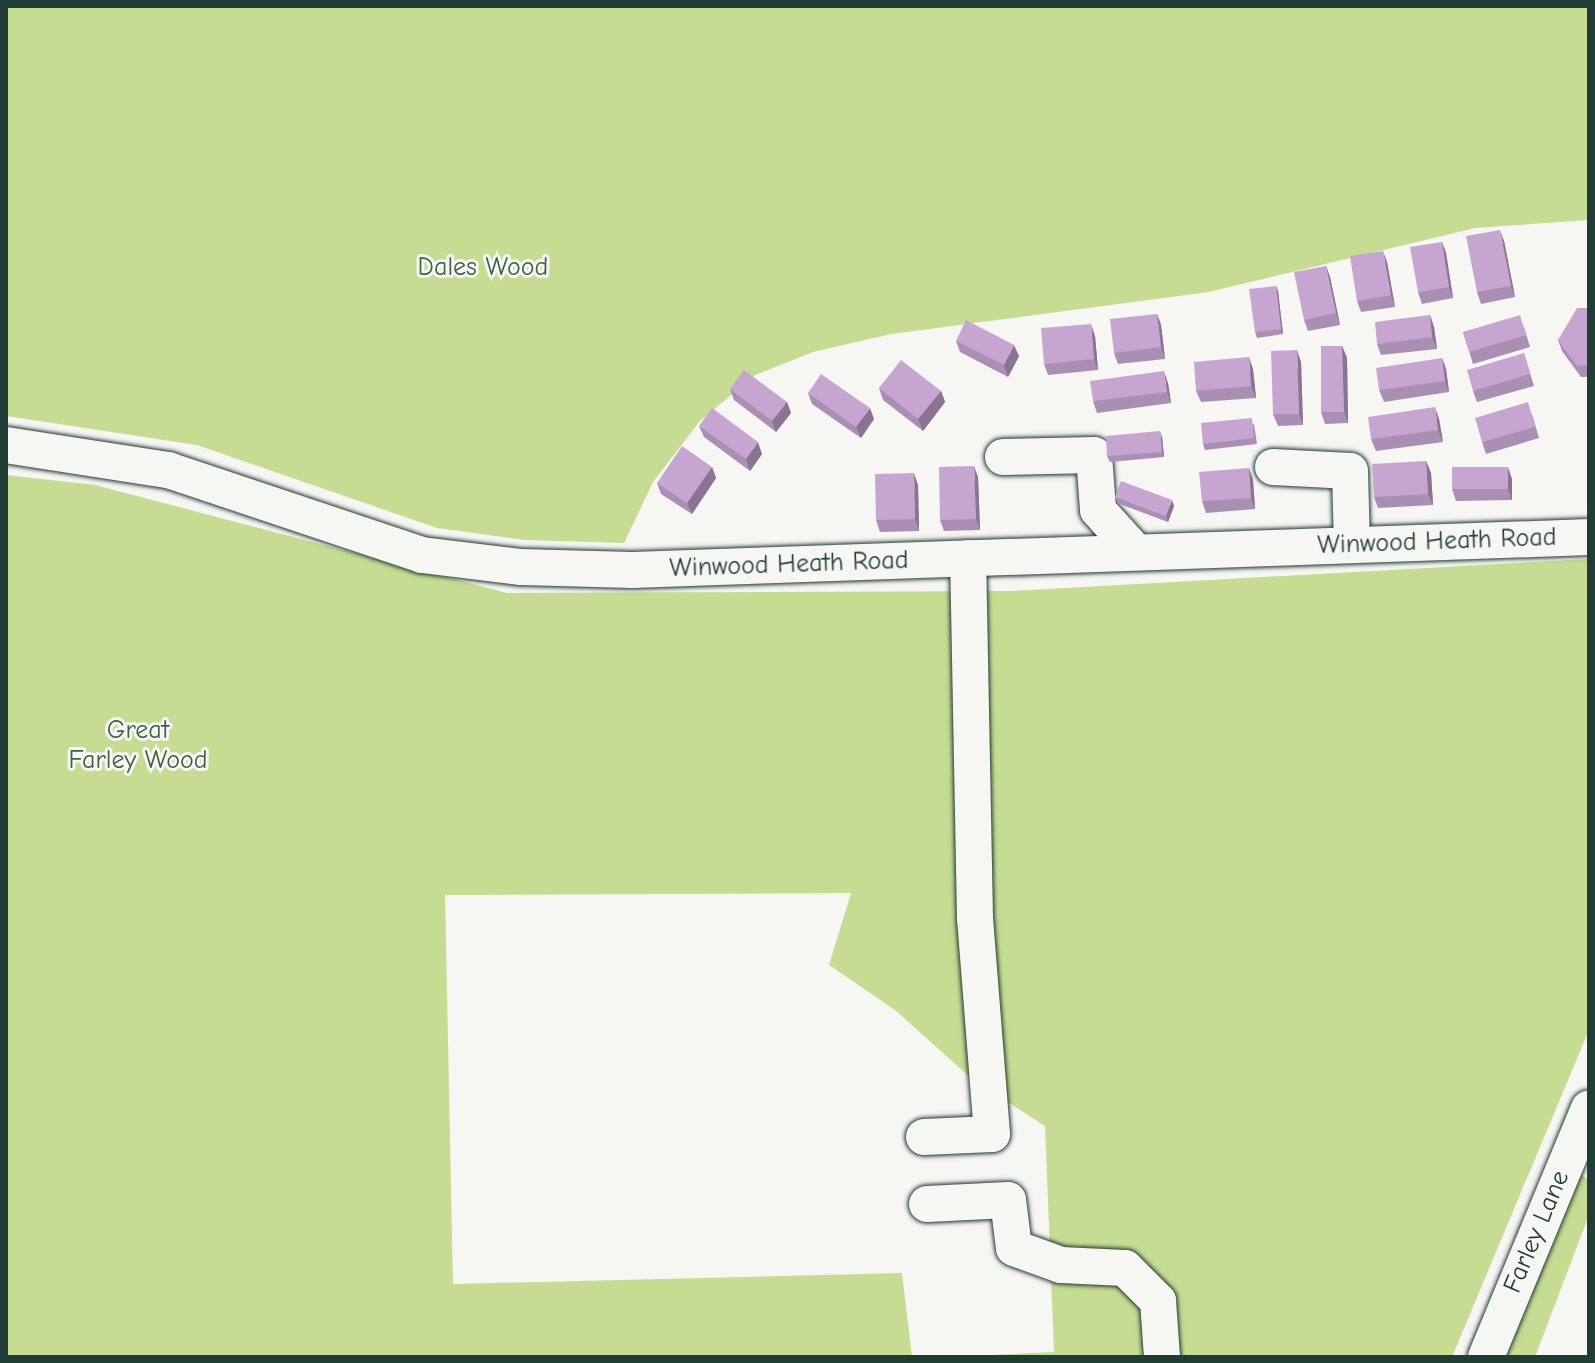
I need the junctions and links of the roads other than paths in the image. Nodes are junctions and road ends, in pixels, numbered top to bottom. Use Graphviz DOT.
graph roads {
  1 [pos="6,445"];
  2 [pos="1003,457"];
  3 [pos="1273,467"];
  4 [pos="1589,537"];
  5 [pos="1352,545"];
  6 [pos="1135,551"];
  7 [pos="968,558"];
  8 [pos="1589,1108"];
  9 [pos="924,1137"];
  10 [pos="927,1204"];
  11 [pos="1162,1357"];
  12 [pos="1486,1357"];
  1 -- 7 [label="street, Winwood Heath Road"];
  2 -- 6 [label="street"];
  3 -- 5 [label="street"];
  4 -- 5 [label="street, Winwood Heath Road"];
  5 -- 6 [label="street, Winwood Heath Road"];
  6 -- 7 [label="street, Winwood Heath Road"];
  7 -- 9 [label="street"];
  8 -- 12 [label="street, Farley Lane"];
  10 -- 11 [label="street"];
}
